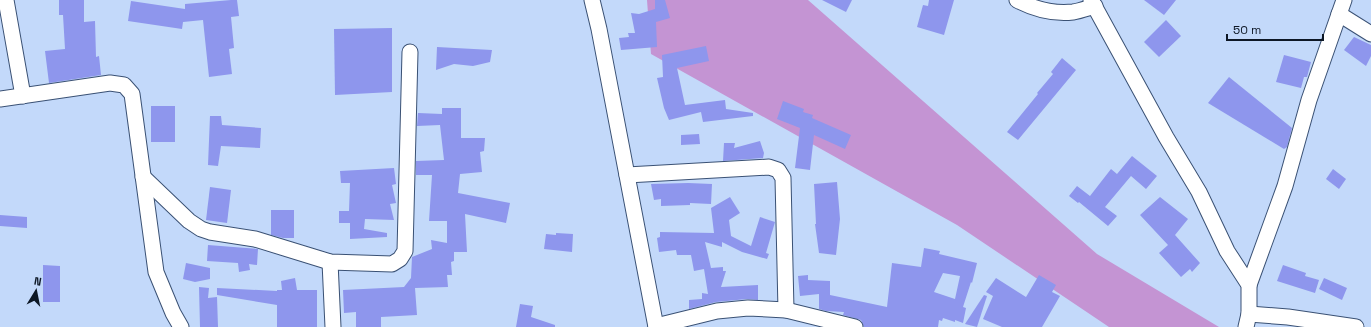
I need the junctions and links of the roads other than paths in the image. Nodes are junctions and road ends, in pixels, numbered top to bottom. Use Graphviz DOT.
graph roads {
  1 [pos="6,0"];
  2 [pos="592,0"];
  3 [pos="1017,0"];
  4 [pos="1093,3"];
  5 [pos="1342,7"];
  6 [pos="1371,34"];
  7 [pos="410,52"];
  8 [pos="23,96"];
  9 [pos="0,99"];
  10 [pos="628,175"];
  11 [pos="143,178"];
  12 [pos="330,262"];
  13 [pos="1249,285"];
  14 [pos="786,310"];
  15 [pos="1247,321"];
  16 [pos="182,327"];
  17 [pos="333,327"];
  18 [pos="656,327"];
  19 [pos="855,327"];
  20 [pos="1356,327"];
  1 -- 8 [label="street"];
  2 -- 10 [label="street"];
  3 -- 4 [label="street"];
  4 -- 13 [label="street"];
  5 -- 6 [label="street"];
  5 -- 13 [label="street"];
  7 -- 12 [label="street"];
  8 -- 9 [label="street"];
  8 -- 11 [label="street"];
  10 -- 14 [label="street"];
  10 -- 18 [label="street"];
  11 -- 12 [label="street"];
  11 -- 16 [label="street"];
  12 -- 17 [label="street"];
  13 -- 15 [label="street"];
  14 -- 18 [label="street"];
  14 -- 19 [label="street"];
  15 -- 20 [label="street"];
}
